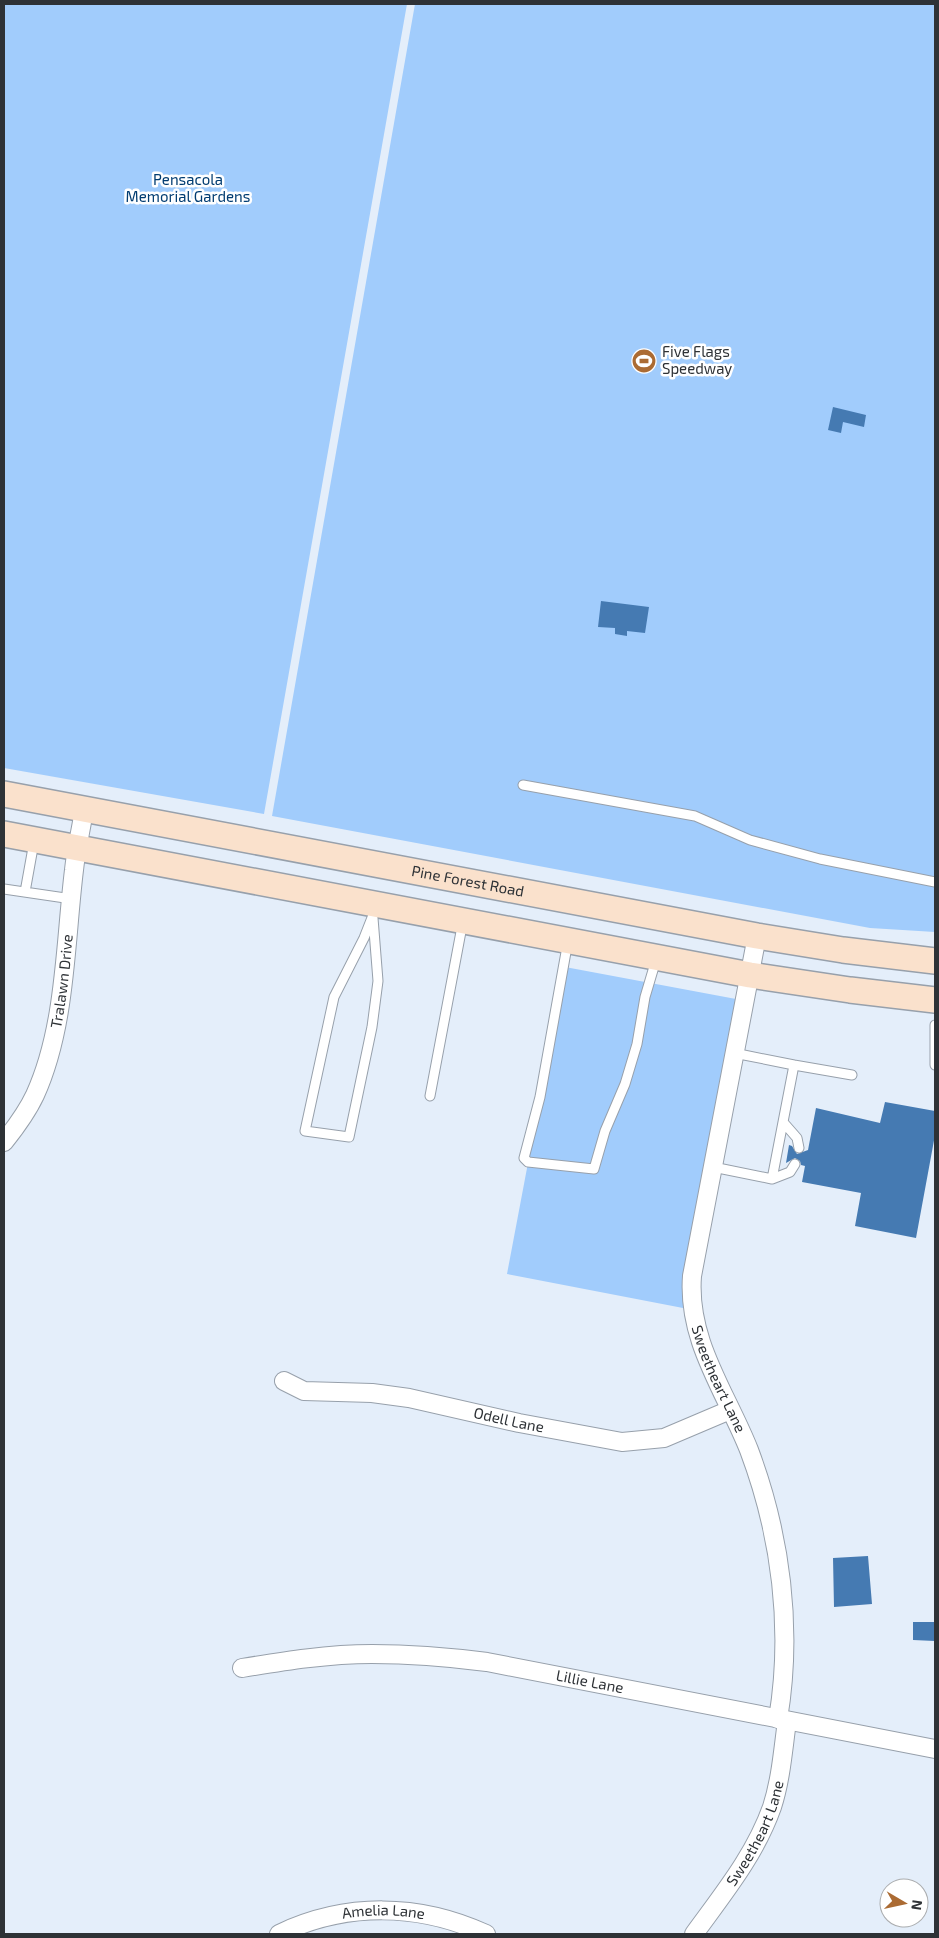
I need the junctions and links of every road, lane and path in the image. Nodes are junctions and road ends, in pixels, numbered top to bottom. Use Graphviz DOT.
graph roads {
  1 [pos="523,786"];
  2 [pos="4,794"];
  3 [pos="84,810"];
  4 [pos="172,826"];
  5 [pos="4,834"];
  6 [pos="34,840"];
  7 [pos="78,848"];
  8 [pos="166,865"];
  9 [pos="935,882"];
  10 [pos="502,888"];
  11 [pos="4,889"];
  12 [pos="24,892"];
  13 [pos="72,898"];
  14 [pos="375,911"];
  15 [pos="463,921"];
  16 [pos="495,927"];
  17 [pos="757,936"];
  18 [pos="568,941"];
  19 [pos="657,957"];
  20 [pos="935,961"];
  21 [pos="750,974"];
  22 [pos="935,1000"];
  23 [pos="935,1025"];
  24 [pos="736,1046"];
  25 [pos="794,1065"];
  26 [pos="935,1065"];
  27 [pos="852,1075"];
  28 [pos="430,1096"];
  29 [pos="783,1122"];
  30 [pos="4,1142"];
  31 [pos="798,1148"];
  32 [pos="795,1164"];
  33 [pos="713,1167"];
  34 [pos="772,1179"];
  35 [pos="284,1381"];
  36 [pos="730,1410"];
  37 [pos="242,1668"];
  38 [pos="783,1720"];
  39 [pos="935,1749"];
  40 [pos="279,1934"];
  41 [pos="486,1934"];
  42 [pos="694,1934"];
  1 -- 9 [label="lane"];
  2 -- 3 [label="main road, Pine Forest Road"];
  3 -- 4 [label="main road, Pine Forest Road"];
  3 -- 7 [label="street, Tralawn Drive"];
  4 -- 8 [label="main road"];
  4 -- 10 [label="main road, Pine Forest Road"];
  5 -- 6 [label="main road"];
  6 -- 7 [label="main road"];
  6 -- 12 [label="lane"];
  7 -- 8 [label="main road"];
  7 -- 13 [label="street, Tralawn Drive"];
  8 -- 14 [label="main road"];
  10 -- 16 [label="main road"];
  10 -- 17 [label="main road, Pine Forest Road"];
  11 -- 12 [label="lane"];
  12 -- 13 [label="lane"];
  13 -- 30 [label="street, Tralawn Drive"];
  14 -- 14 [label="lane"];
  14 -- 15 [label="main road"];
  15 -- 16 [label="main road"];
  15 -- 28 [label="lane"];
  16 -- 18 [label="main road"];
  17 -- 20 [label="main road, Pine Forest Road"];
  17 -- 21 [label="street, Sweetheart Lane"];
  18 -- 19 [label="main road"];
  18 -- 19 [label="lane"];
  19 -- 21 [label="main road"];
  21 -- 22 [label="main road"];
  21 -- 24 [label="street, Sweetheart Lane"];
  23 -- 26 [label="lane"];
  24 -- 25 [label="lane"];
  24 -- 33 [label="street, Sweetheart Lane"];
  25 -- 27 [label="lane"];
  25 -- 29 [label="lane"];
  29 -- 31 [label="lane"];
  29 -- 34 [label="lane"];
  32 -- 34 [label="lane"];
  33 -- 34 [label="lane"];
  33 -- 36 [label="street, Sweetheart Lane"];
  35 -- 36 [label="street, Odell Lane"];
  36 -- 38 [label="street, Sweetheart Lane"];
  37 -- 38 [label="street, Lillie Lane"];
  38 -- 39 [label="street, Lillie Lane"];
  38 -- 42 [label="street, Sweetheart Lane"];
  40 -- 41 [label="street, Amelia Lane"];
}
